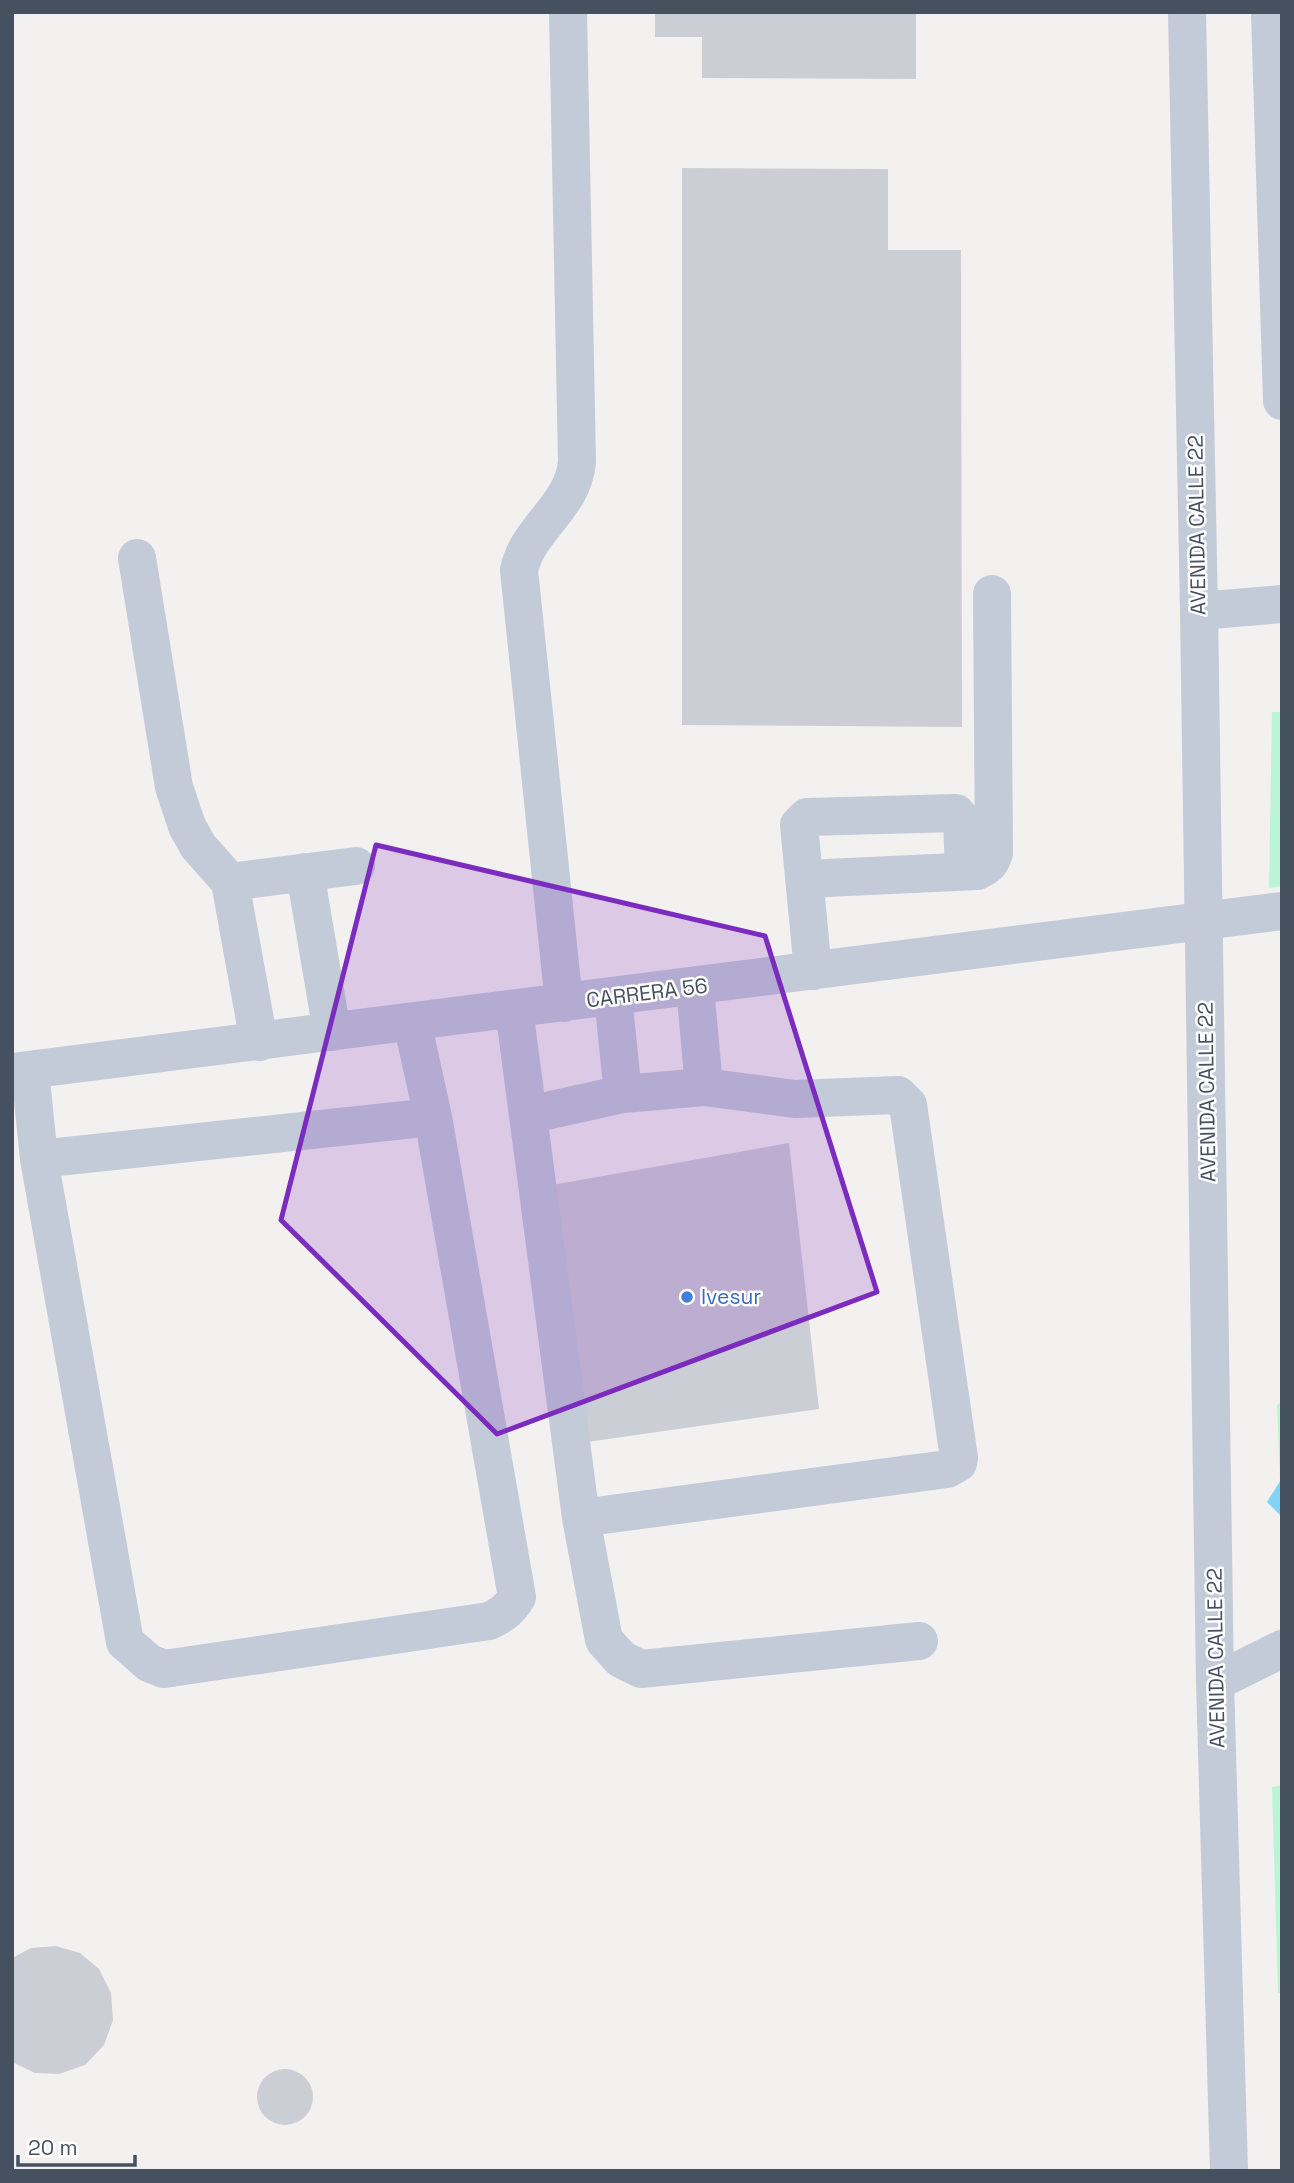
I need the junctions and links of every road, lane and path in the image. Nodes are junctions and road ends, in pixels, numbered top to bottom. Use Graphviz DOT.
graph roads {
  1 [pos="568,12"];
  2 [pos="1187,12"];
  3 [pos="1270,12"];
  4 [pos="1282,401"];
  5 [pos="137,558"];
  6 [pos="992,594"];
  7 [pos="1282,604"];
  8 [pos="1199,611"];
  9 [pos="356,866"];
  10 [pos="964,871"];
  11 [pos="305,872"];
  12 [pos="804,879"];
  13 [pos="230,882"];
  14 [pos="1282,911"];
  15 [pos="1204,922"];
  16 [pos="813,971"];
  17 [pos="695,987"];
  18 [pos="613,997"];
  19 [pos="564,1003"];
  20 [pos="514,1009"];
  21 [pos="412,1022"];
  22 [pos="332,1032"];
  23 [pos="259,1042"];
  24 [pos="21,1071"];
  25 [pos="704,1087"];
  26 [pos="623,1094"];
  27 [pos="528,1115"];
  28 [pos="433,1117"];
  29 [pos="39,1159"];
  30 [pos="581,1517"];
  31 [pos="919,1641"];
  32 [pos="1282,1649"];
  33 [pos="1215,1682"];
  34 [pos="1230,2171"];
  1 -- 19 [label="street"];
  2 -- 8 [label="street, AVENIDA CALLE 22"];
  3 -- 4 [label="street"];
  5 -- 13 [label="street"];
  6 -- 10 [label="street"];
  7 -- 8 [label="street"];
  8 -- 15 [label="street, AVENIDA CALLE 22"];
  9 -- 11 [label="street"];
  10 -- 12 [label="street"];
  10 -- 12 [label="street"];
  11 -- 13 [label="street"];
  11 -- 22 [label="street"];
  12 -- 16 [label="street"];
  13 -- 23 [label="street"];
  14 -- 15 [label="street, CARRERA 56"];
  15 -- 16 [label="street, CARRERA 56"];
  15 -- 33 [label="street, AVENIDA CALLE 22"];
  16 -- 17 [label="street, CARRERA 56"];
  17 -- 18 [label="street, CARRERA 56"];
  17 -- 25 [label="street"];
  18 -- 19 [label="street, CARRERA 56"];
  18 -- 26 [label="street"];
  19 -- 20 [label="street, CARRERA 56"];
  20 -- 21 [label="street, CARRERA 56"];
  20 -- 27 [label="street"];
  21 -- 22 [label="street, CARRERA 56"];
  21 -- 28 [label="street"];
  22 -- 23 [label="street, CARRERA 56"];
  23 -- 24 [label="street, CARRERA 56"];
  24 -- 29 [label="street"];
  25 -- 26 [label="street"];
  25 -- 30 [label="street"];
  26 -- 27 [label="street"];
  27 -- 30 [label="street"];
  28 -- 29 [label="street"];
  28 -- 29 [label="street"];
  30 -- 31 [label="street"];
  32 -- 33 [label="street"];
  33 -- 34 [label="street, AVENIDA CALLE 22"];
}
